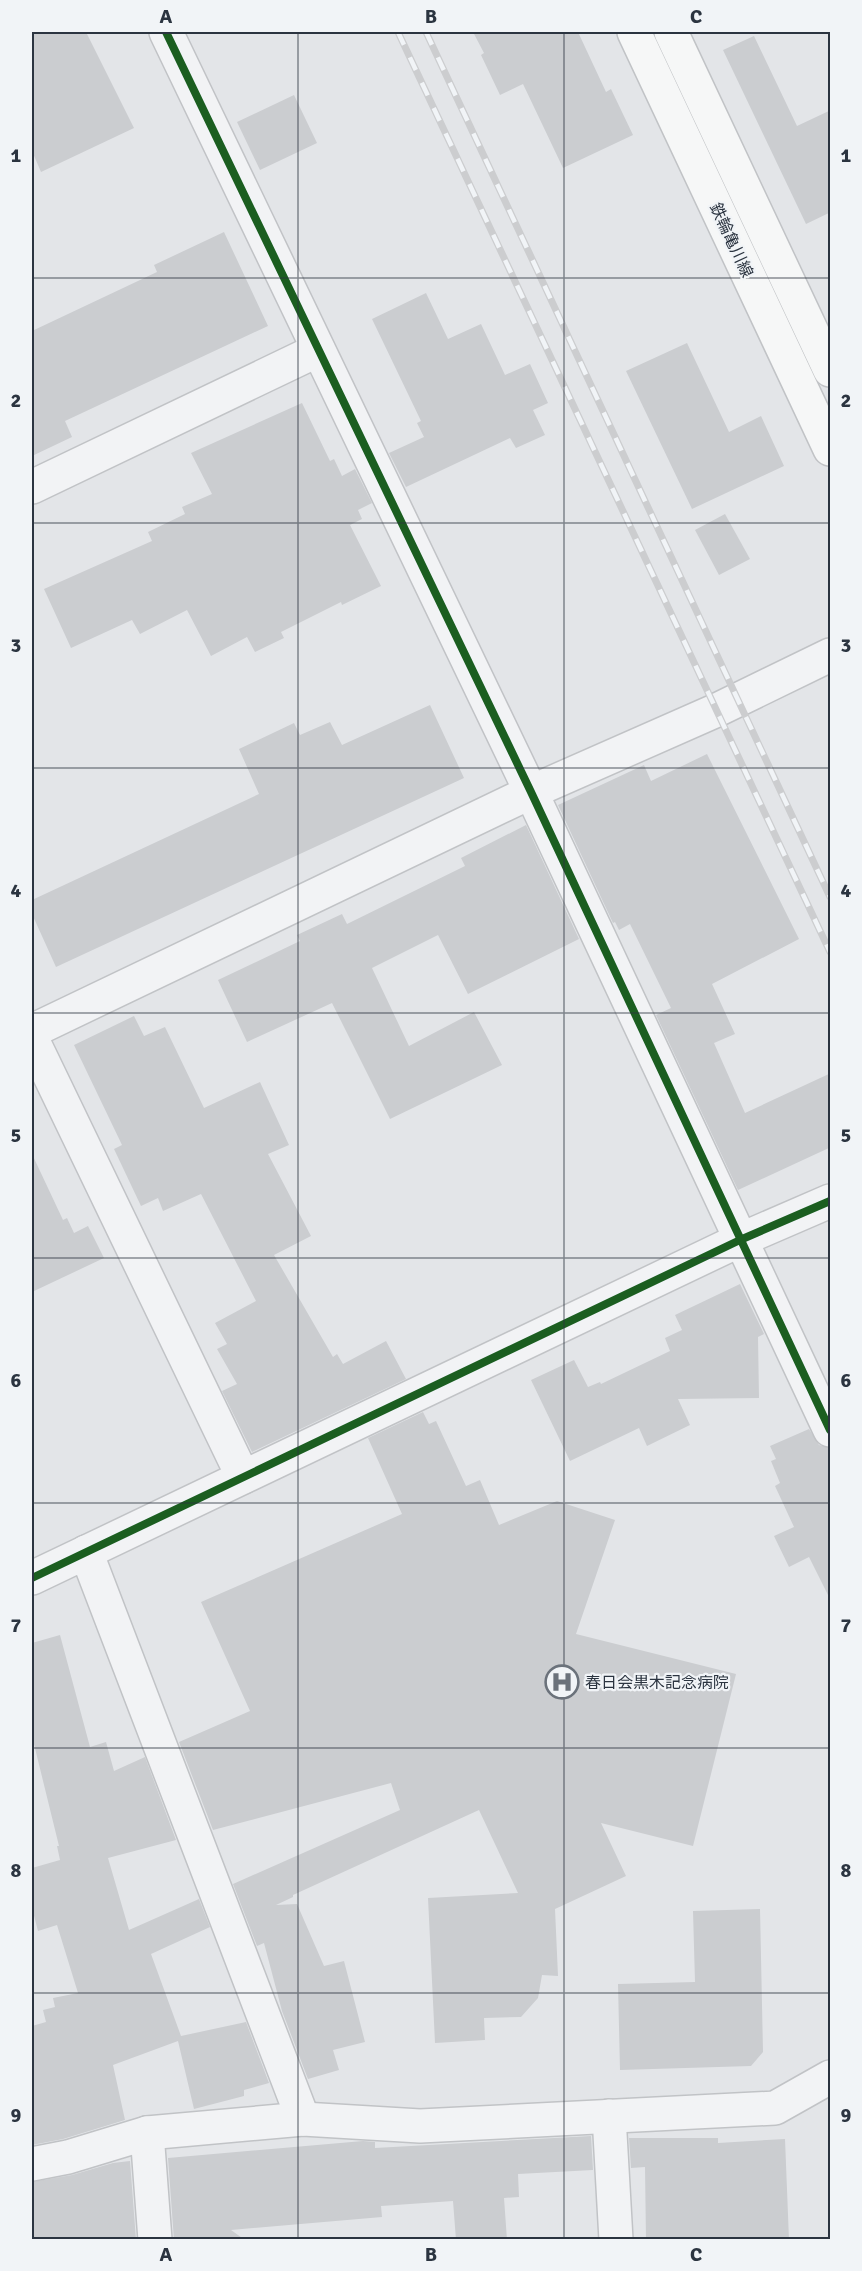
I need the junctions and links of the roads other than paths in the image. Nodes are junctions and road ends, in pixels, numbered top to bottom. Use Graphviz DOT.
graph roads {
  1 [pos="166,32"];
  2 [pos="634,32"];
  3 [pos="671,32"];
  4 [pos="318,350"];
  5 [pos="831,370"];
  6 [pos="831,449"];
  7 [pos="32,488"];
  8 [pos="831,655"];
  9 [pos="531,792"];
  10 [pos="32,1031"];
  11 [pos="32,1039"];
  12 [pos="831,1201"];
  13 [pos="740,1240"];
  14 [pos="831,1430"];
  15 [pos="243,1477"];
  16 [pos="86,1552"];
  17 [pos="32,1578"];
  18 [pos="831,2077"];
  19 [pos="609,2116"];
  20 [pos="303,2120"];
  21 [pos="147,2133"];
  22 [pos="32,2164"];
  23 [pos="155,2240"];
  24 [pos="616,2240"];
  1 -- 4 [label="street"];
  2 -- 6 [label="main road, 鉄輪亀川線"];
  3 -- 5 [label="main road, 鉄輪亀川線"];
  4 -- 7 [label="street"];
  4 -- 9 [label="street"];
  8 -- 9 [label="street"];
  9 -- 10 [label="street"];
  9 -- 13 [label="street"];
  11 -- 15 [label="street"];
  12 -- 13 [label="street"];
  13 -- 14 [label="street"];
  13 -- 15 [label="street"];
  15 -- 16 [label="street"];
  16 -- 17 [label="street"];
  16 -- 20 [label="street"];
  18 -- 19 [label="street"];
  19 -- 20 [label="street"];
  19 -- 24 [label="street"];
  20 -- 21 [label="street"];
  21 -- 22 [label="street"];
  21 -- 23 [label="street"];
}
